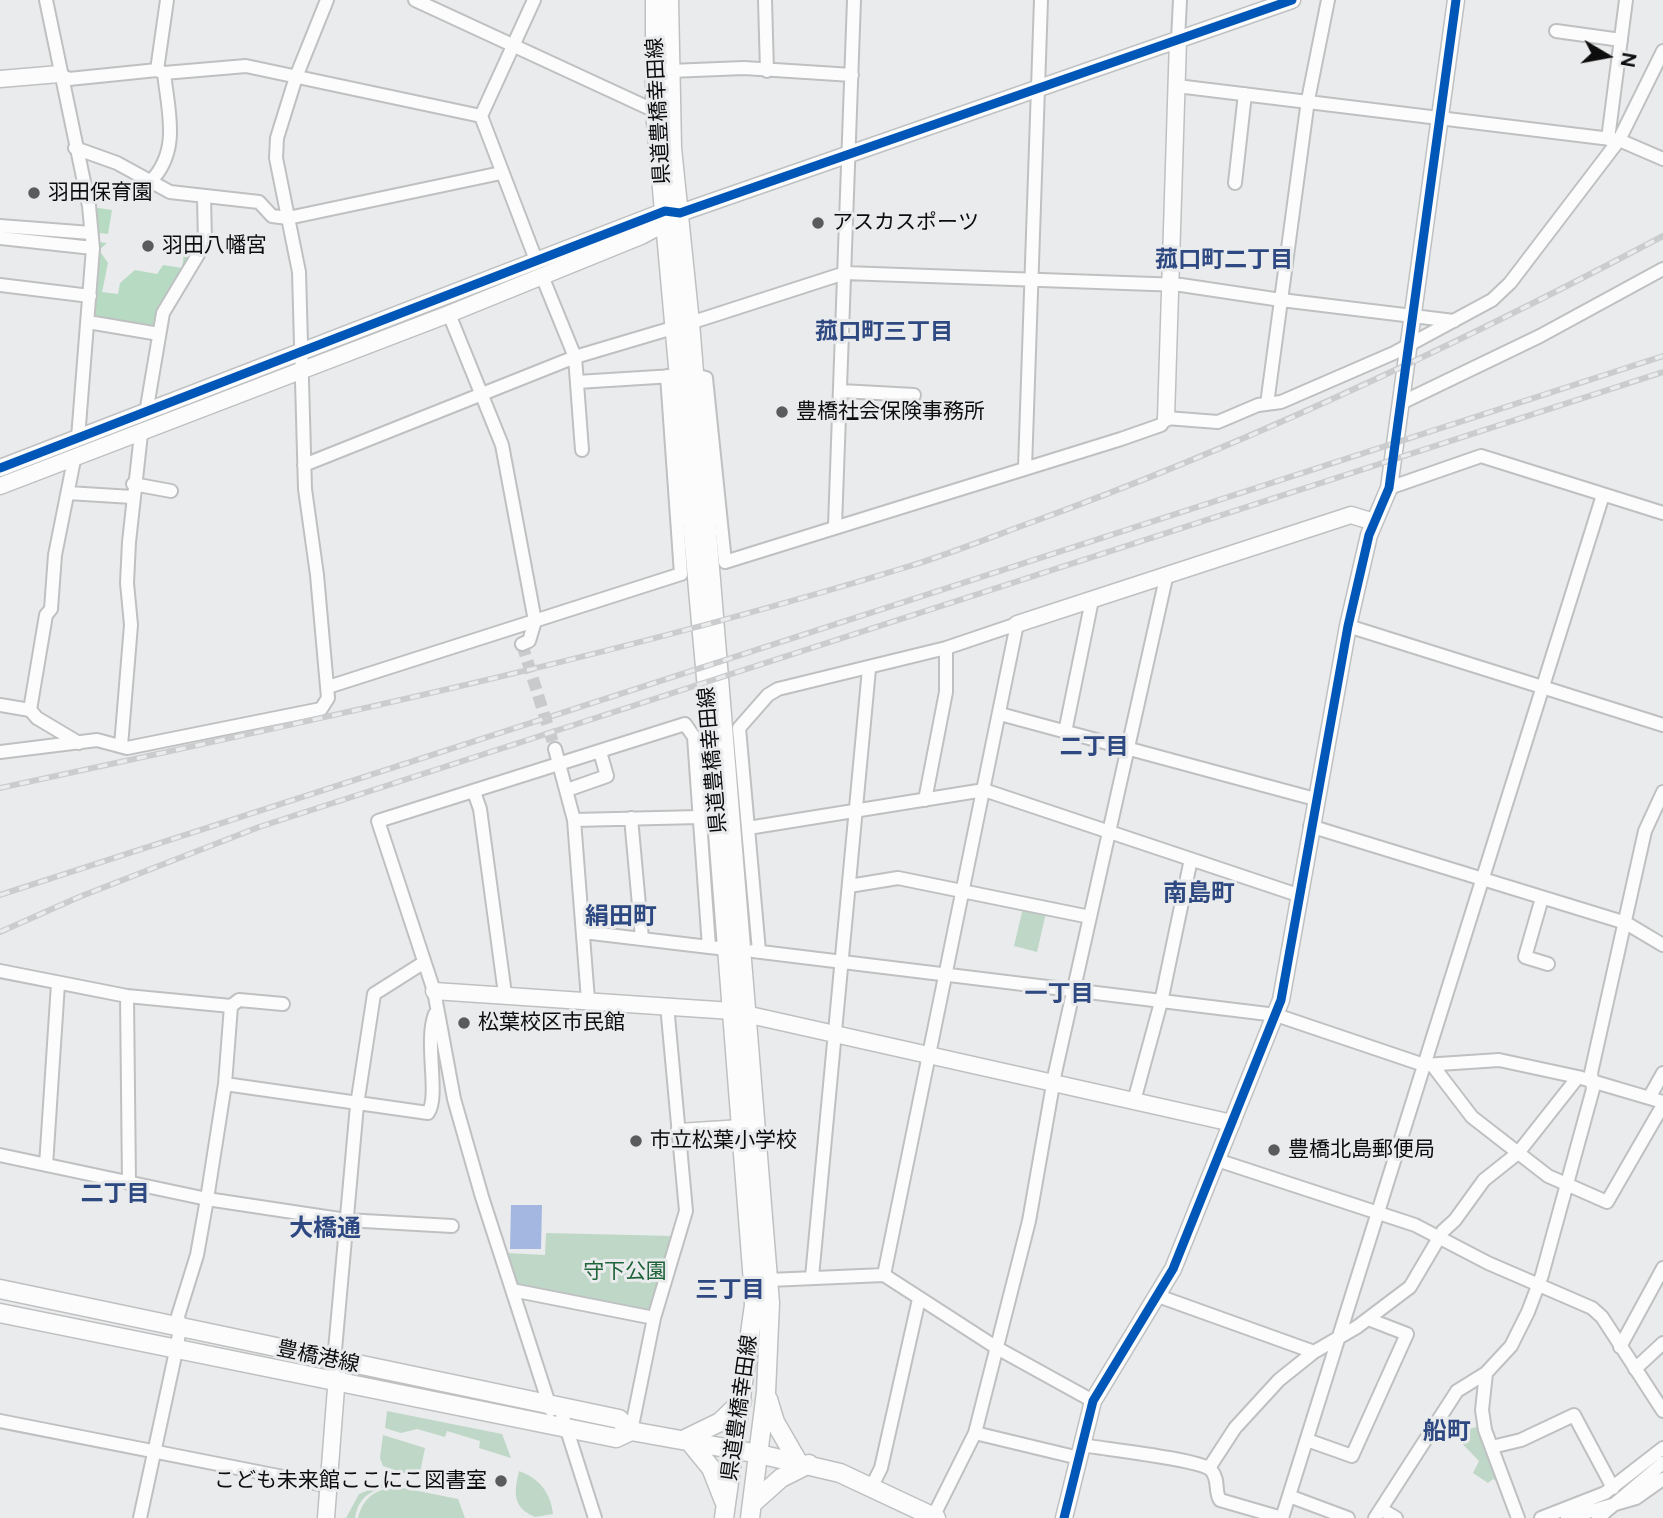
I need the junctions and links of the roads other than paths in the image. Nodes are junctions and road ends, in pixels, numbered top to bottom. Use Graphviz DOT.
graph roads {
  1 [pos="46,0"];
  2 [pos="167,0"];
  3 [pos="327,0"];
  4 [pos="415,0"];
  5 [pos="534,0"];
  6 [pos="655,0"];
  7 [pos="669,0"];
  8 [pos="765,0"];
  9 [pos="854,0"];
  10 [pos="1041,0"];
  11 [pos="1180,0"];
  12 [pos="1292,0"];
  13 [pos="1328,0"];
  14 [pos="1456,0"];
  15 [pos="1626,0"];
  16 [pos="1556,31"];
  17 [pos="1178,40"];
  18 [pos="1621,40"];
  19 [pos="513,46"];
  20 [pos="1663,51"];
  21 [pos="670,71"];
  22 [pos="767,71"];
  23 [pos="160,72"];
  24 [pos="59,74"];
  25 [pos="852,75"];
  26 [pos="296,77"];
  27 [pos="0,79"];
  28 [pos="1177,86"];
  29 [pos="1038,88"];
  30 [pos="1245,94"];
  31 [pos="1308,100"];
  32 [pos="655,111"];
  33 [pos="481,116"];
  34 [pos="1438,118"];
  35 [pos="1614,140"];
  36 [pos="75,148"];
  37 [pos="849,152"];
  38 [pos="1663,159"];
  39 [pos="501,173"];
  40 [pos="150,182"];
  41 [pos="1235,183"];
  42 [pos="204,197"];
  43 [pos="670,216"];
  44 [pos="288,218"];
  45 [pos="0,226"];
  46 [pos="91,233"];
  47 [pos="0,238"];
  48 [pos="93,248"];
  49 [pos="536,260"];
  50 [pos="1663,270"];
  51 [pos="845,273"];
  52 [pos="541,276"];
  53 [pos="1033,280"];
  54 [pos="1171,284"];
  55 [pos="0,285"];
  56 [pos="90,296"];
  57 [pos="1281,300"];
  58 [pos="449,314"];
  59 [pos="1413,315"];
  60 [pos="1454,321"];
  61 [pos="88,322"];
  62 [pos="683,325"];
  63 [pos="159,334"];
  64 [pos="1410,344"];
  65 [pos="302,349"];
  66 [pos="575,358"];
  67 [pos="301,368"];
  68 [pos="680,375"];
  69 [pos="577,382"];
  70 [pos="841,391"];
  71 [pos="482,394"];
  72 [pos="914,395"];
  73 [pos="1403,402"];
  74 [pos="1268,404"];
  75 [pos="146,413"];
  76 [pos="1166,418"];
  77 [pos="141,434"];
  78 [pos="78,438"];
  79 [pos="582,450"];
  80 [pos="74,460"];
  81 [pos="304,466"];
  82 [pos="0,468"];
  83 [pos="1025,468"];
  84 [pos="0,486"];
  85 [pos="1389,488"];
  86 [pos="132,491"];
  87 [pos="171,491"];
  88 [pos="68,494"];
  89 [pos="1603,495"];
  90 [pos="1663,513"];
  91 [pos="1374,522"];
  92 [pos="835,526"];
  93 [pos="1166,578"];
  94 [pos="1092,600"];
  95 [pos="535,621"];
  96 [pos="1017,624"];
  97 [pos="1348,626"];
  98 [pos="522,644"];
  99 [pos="946,648"];
  100 [pos="869,669"];
  101 [pos="328,687"];
  102 [pos="1544,687"];
  103 [pos="0,705"];
  104 [pos="30,710"];
  105 [pos="1000,714"];
  106 [pos="1663,725"];
  107 [pos="1065,732"];
  108 [pos="79,743"];
  109 [pos="121,746"];
  110 [pos="555,749"];
  111 [pos="1129,749"];
  112 [pos="0,752"];
  113 [pos="600,752"];
  114 [pos="559,765"];
  115 [pos="568,790"];
  116 [pos="984,790"];
  117 [pos="474,792"];
  118 [pos="1663,792"];
  119 [pos="1315,799"];
  120 [pos="925,800"];
  121 [pos="856,811"];
  122 [pos="699,817"];
  123 [pos="631,818"];
  124 [pos="574,820"];
  125 [pos="1310,826"];
  126 [pos="748,828"];
  127 [pos="1109,831"];
  128 [pos="1191,859"];
  129 [pos="1483,880"];
  130 [pos="849,886"];
  131 [pos="962,892"];
  132 [pos="1298,895"];
  133 [pos="1542,898"];
  134 [pos="1090,917"];
  135 [pos="1626,923"];
  136 [pos="583,932"];
  137 [pos="642,938"];
  138 [pos="1663,945"];
  139 [pos="709,947"];
  140 [pos="743,950"];
  141 [pos="840,960"];
  142 [pos="422,964"];
  143 [pos="1548,964"];
  144 [pos="0,971"];
  145 [pos="946,974"];
  146 [pos="58,984"];
  147 [pos="434,990"];
  148 [pos="1074,990"];
  149 [pos="505,994"];
  150 [pos="127,996"];
  151 [pos="588,1000"];
  152 [pos="1161,1002"];
  153 [pos="283,1004"];
  154 [pos="667,1005"];
  155 [pos="231,1006"];
  156 [pos="435,1014"];
  157 [pos="740,1014"];
  158 [pos="1276,1015"];
  159 [pos="834,1035"];
  160 [pos="929,1056"];
  161 [pos="1429,1065"];
  162 [pos="1663,1073"];
  163 [pos="1578,1077"];
  164 [pos="1591,1082"];
  165 [pos="225,1084"];
  166 [pos="1053,1084"];
  167 [pos="1649,1098"];
  168 [pos="1134,1101"];
  169 [pos="1663,1104"];
  170 [pos="356,1105"];
  171 [pos="1232,1123"];
  172 [pos="741,1128"];
  173 [pos="679,1132"];
  174 [pos="1518,1153"];
  175 [pos="0,1155"];
  176 [pos="1217,1160"];
  177 [pos="46,1165"];
  178 [pos="129,1183"];
  179 [pos="1566,1184"];
  180 [pos="206,1199"];
  181 [pos="1378,1212"];
  182 [pos="346,1220"];
  183 [pos="453,1226"];
  184 [pos="1440,1236"];
  185 [pos="1663,1268"];
  186 [pos="884,1275"];
  187 [pos="812,1277"];
  188 [pos="769,1280"];
  189 [pos="1538,1284"];
  190 [pos="0,1289"];
  191 [pos="512,1290"];
  192 [pos="1158,1296"];
  193 [pos="919,1299"];
  194 [pos="0,1313"];
  195 [pos="654,1318"];
  196 [pos="1368,1319"];
  197 [pos="180,1328"];
  198 [pos="1339,1335"];
  199 [pos="1663,1343"];
  200 [pos="1620,1347"];
  201 [pos="997,1348"];
  202 [pos="176,1351"];
  203 [pos="1314,1352"];
  204 [pos="338,1362"];
  205 [pos="1635,1370"];
  206 [pos="1486,1373"];
  207 [pos="336,1382"];
  208 [pos="766,1392"];
  209 [pos="742,1401"];
  210 [pos="1093,1401"];
  211 [pos="555,1407"];
  212 [pos="1663,1410"];
  213 [pos="0,1421"];
  214 [pos="561,1428"];
  215 [pos="631,1431"];
  216 [pos="975,1433"];
  217 [pos="1307,1440"];
  218 [pos="686,1441"];
  219 [pos="1492,1447"];
  220 [pos="1663,1448"];
  221 [pos="734,1449"];
  222 [pos="154,1452"];
  223 [pos="1080,1452"];
  224 [pos="759,1454"];
  225 [pos="803,1463"];
  226 [pos="1663,1463"];
  227 [pos="1209,1468"];
  228 [pos="1663,1479"];
  229 [pos="329,1486"];
  230 [pos="872,1486"];
  231 [pos="1613,1488"];
  232 [pos="1289,1496"];
  233 [pos="1619,1501"];
  234 [pos="751,1510"];
  235 [pos="725,1513"];
  236 [pos="1378,1513"];
  237 [pos="140,1518"];
  238 [pos="326,1518"];
  239 [pos="595,1518"];
  240 [pos="934,1518"];
  241 [pos="1064,1518"];
  242 [pos="1348,1518"];
  243 [pos="1396,1518"];
  244 [pos="1518,1518"];
  245 [pos="1541,1518"];
  246 [pos="1567,1518"];
  247 [pos="1598,1518"];
  1 -- 24 [label="street"];
  2 -- 23 [label="street"];
  3 -- 26 [label="street"];
  4 -- 19 [label="street"];
  5 -- 19 [label="street"];
  6 -- 32 [label="main road, 県道豊橋幸田線"];
  7 -- 21 [label="main road, 県道豊橋幸田線"];
  8 -- 22 [label="street"];
  9 -- 25 [label="street"];
  10 -- 29 [label="street"];
  11 -- 17 [label="street"];
  12 -- 17 [label="street"];
  13 -- 31 [label="street"];
  14 -- 34 [label="street"];
  15 -- 18 [label="street"];
  16 -- 18 [label="street"];
  17 -- 28 [label="street"];
  17 -- 29 [label="street"];
  18 -- 35 [label="street"];
  19 -- 32 [label="street"];
  19 -- 33 [label="street"];
  20 -- 35 [label="street"];
  21 -- 22 [label="street"];
  21 -- 43 [label="main road, 県道豊橋幸田線"];
  22 -- 25 [label="street"];
  23 -- 24 [label="street"];
  23 -- 26 [label="street"];
  23 -- 40 [label="street"];
  24 -- 27 [label="street"];
  24 -- 36 [label="street"];
  25 -- 37 [label="street"];
  26 -- 33 [label="street"];
  26 -- 44 [label="street"];
  28 -- 30 [label="street"];
  28 -- 54 [label="street"];
  29 -- 37 [label="street"];
  29 -- 53 [label="street"];
  30 -- 31 [label="street"];
  30 -- 41 [label="street"];
  31 -- 34 [label="street"];
  31 -- 57 [label="street"];
  32 -- 43 [label="main road, 県道豊橋幸田線"];
  33 -- 39 [label="street"];
  34 -- 35 [label="street"];
  34 -- 59 [label="street"];
  35 -- 38 [label="street"];
  35 -- 60 [label="street"];
  36 -- 40 [label="street"];
  36 -- 46 [label="street"];
  37 -- 43 [label="street"];
  37 -- 51 [label="street"];
  39 -- 44 [label="street"];
  39 -- 49 [label="street"];
  40 -- 42 [label="street"];
  42 -- 44 [label="street"];
  42 -- 63 [label="street"];
  43 -- 49 [label="street"];
  43 -- 52 [label="street"];
  43 -- 62 [label="main road, 県道豊橋幸田線"];
  44 -- 65 [label="street"];
  45 -- 46 [label="street"];
  46 -- 48 [label="street"];
  47 -- 48 [label="street"];
  48 -- 56 [label="street"];
  49 -- 65 [label="street"];
  50 -- 73 [label="street"];
  51 -- 53 [label="street"];
  51 -- 62 [label="street"];
  51 -- 70 [label="street"];
  52 -- 58 [label="street"];
  52 -- 66 [label="street"];
  53 -- 54 [label="street"];
  53 -- 83 [label="street"];
  54 -- 57 [label="street"];
  54 -- 76 [label="street"];
  55 -- 56 [label="street"];
  56 -- 61 [label="street"];
  57 -- 59 [label="street"];
  57 -- 74 [label="street"];
  58 -- 67 [label="street"];
  58 -- 71 [label="street"];
  59 -- 60 [label="street"];
  59 -- 64 [label="street"];
  60 -- 64 [label="street"];
  61 -- 63 [label="street"];
  61 -- 78 [label="street"];
  62 -- 66 [label="street"];
  62 -- 68 [label="main road, 県道豊橋幸田線"];
  63 -- 75 [label="street"];
  64 -- 73 [label="street"];
  64 -- 74 [label="street"];
  65 -- 67 [label="street"];
  65 -- 75 [label="street"];
  66 -- 69 [label="street"];
  66 -- 71 [label="street"];
  67 -- 77 [label="street"];
  67 -- 81 [label="street"];
  68 -- 69 [label="street"];
  68 -- 92 [label="street"];
  68 -- 95 [label="street"];
  68 -- 140 [label="main road, 県道豊橋幸田線"];
  69 -- 79 [label="street"];
  70 -- 72 [label="street"];
  70 -- 92 [label="street"];
  71 -- 81 [label="street"];
  71 -- 95 [label="street"];
  73 -- 85 [label="street"];
  74 -- 76 [label="street"];
  75 -- 78 [label="street"];
  76 -- 83 [label="street"];
  77 -- 80 [label="street"];
  77 -- 86 [label="street"];
  78 -- 82 [label="street"];
  80 -- 84 [label="street"];
  80 -- 88 [label="street"];
  81 -- 101 [label="street"];
  83 -- 92 [label="street"];
  85 -- 89 [label="street"];
  85 -- 91 [label="street"];
  86 -- 87 [label="street"];
  86 -- 88 [label="street"];
  86 -- 109 [label="street"];
  88 -- 104 [label="street"];
  89 -- 90 [label="street"];
  89 -- 102 [label="street"];
  91 -- 93 [label="street"];
  91 -- 97 [label="street"];
  93 -- 94 [label="street"];
  93 -- 111 [label="street"];
  94 -- 96 [label="street"];
  94 -- 107 [label="street"];
  95 -- 98 [label="street"];
  95 -- 101 [label="street"];
  96 -- 99 [label="street"];
  96 -- 105 [label="street"];
  97 -- 102 [label="street"];
  97 -- 119 [label="street"];
  99 -- 100 [label="street"];
  99 -- 120 [label="street"];
  100 -- 121 [label="street"];
  100 -- 126 [label="street"];
  101 -- 109 [label="street"];
  102 -- 106 [label="street"];
  102 -- 129 [label="street"];
  103 -- 104 [label="street"];
  104 -- 108 [label="street"];
  105 -- 107 [label="street"];
  105 -- 116 [label="street"];
  107 -- 111 [label="street"];
  108 -- 109 [label="street"];
  108 -- 112 [label="street"];
  110 -- 114 [label="street"];
  111 -- 119 [label="street"];
  111 -- 127 [label="street"];
  113 -- 114 [label="street"];
  113 -- 115 [label="street"];
  113 -- 122 [label="street"];
  114 -- 115 [label="street"];
  114 -- 117 [label="street"];
  115 -- 124 [label="street"];
  116 -- 120 [label="street"];
  116 -- 127 [label="street"];
  116 -- 131 [label="street"];
  117 -- 142 [label="street"];
  117 -- 149 [label="street"];
  118 -- 135 [label="street"];
  119 -- 125 [label="street"];
  120 -- 121 [label="street"];
  121 -- 126 [label="street"];
  121 -- 130 [label="street"];
  122 -- 123 [label="street"];
  122 -- 139 [label="street"];
  123 -- 124 [label="street"];
  123 -- 137 [label="street"];
  124 -- 136 [label="street"];
  125 -- 129 [label="street"];
  125 -- 132 [label="street"];
  126 -- 140 [label="street"];
  127 -- 128 [label="street"];
  127 -- 134 [label="street"];
  128 -- 132 [label="street"];
  128 -- 152 [label="street"];
  129 -- 133 [label="street"];
  129 -- 161 [label="street"];
  130 -- 131 [label="street"];
  130 -- 141 [label="street"];
  131 -- 134 [label="street"];
  131 -- 145 [label="street"];
  132 -- 158 [label="street"];
  133 -- 135 [label="street"];
  133 -- 143 [label="street"];
  134 -- 148 [label="street"];
  135 -- 138 [label="street"];
  135 -- 164 [label="street"];
  136 -- 137 [label="street"];
  136 -- 151 [label="street"];
  137 -- 139 [label="street"];
  139 -- 140 [label="street"];
  140 -- 141 [label="street"];
  140 -- 157 [label="main road, 県道豊橋幸田線"];
  141 -- 145 [label="street"];
  141 -- 159 [label="street"];
  142 -- 147 [label="street"];
  142 -- 170 [label="street"];
  144 -- 146 [label="street"];
  145 -- 148 [label="street"];
  145 -- 160 [label="street"];
  146 -- 150 [label="street"];
  146 -- 177 [label="street"];
  147 -- 149 [label="street"];
  147 -- 156 [label="street"];
  148 -- 152 [label="street"];
  148 -- 166 [label="street"];
  149 -- 151 [label="street"];
  150 -- 155 [label="street"];
  150 -- 178 [label="street"];
  151 -- 154 [label="street"];
  152 -- 158 [label="street"];
  152 -- 168 [label="street"];
  153 -- 155 [label="street"];
  154 -- 157 [label="street"];
  154 -- 173 [label="street"];
  155 -- 165 [label="street"];
  156 -- 170 [label="street"];
  156 -- 191 [label="street"];
  157 -- 159 [label="street"];
  157 -- 172 [label="main road, 県道豊橋幸田線"];
  157 -- 188 [label="main road, 県道豊橋幸田線"];
  158 -- 161 [label="street"];
  158 -- 171 [label="street"];
  159 -- 160 [label="street"];
  159 -- 187 [label="street"];
  160 -- 166 [label="street"];
  160 -- 186 [label="street"];
  161 -- 163 [label="street"];
  161 -- 174 [label="street"];
  161 -- 181 [label="street"];
  162 -- 167 [label="street"];
  163 -- 164 [label="street"];
  163 -- 174 [label="street"];
  164 -- 167 [label="street"];
  164 -- 179 [label="street"];
  165 -- 170 [label="street"];
  165 -- 180 [label="street"];
  166 -- 168 [label="street"];
  166 -- 201 [label="street"];
  167 -- 169 [label="street"];
  168 -- 171 [label="street"];
  169 -- 179 [label="street"];
  170 -- 182 [label="street"];
  171 -- 176 [label="street"];
  172 -- 173 [label="street"];
  172 -- 209 [label="main road, 県道豊橋幸田線"];
  173 -- 195 [label="street"];
  174 -- 179 [label="street"];
  174 -- 184 [label="street"];
  175 -- 177 [label="street"];
  176 -- 181 [label="street"];
  176 -- 192 [label="street"];
  177 -- 178 [label="street"];
  178 -- 180 [label="street"];
  179 -- 189 [label="street"];
  180 -- 182 [label="street"];
  180 -- 197 [label="street"];
  181 -- 184 [label="street"];
  181 -- 198 [label="street"];
  182 -- 183 [label="street"];
  182 -- 204 [label="street"];
  184 -- 189 [label="street"];
  184 -- 196 [label="street"];
  185 -- 200 [label="street"];
  186 -- 187 [label="street"];
  186 -- 193 [label="street"];
  187 -- 188 [label="street"];
  188 -- 208 [label="main road, 県道豊橋幸田線"];
  189 -- 200 [label="street"];
  189 -- 206 [label="street"];
  190 -- 197 [label="main road, 豊橋港線"];
  191 -- 195 [label="street"];
  191 -- 211 [label="street"];
  192 -- 203 [label="street"];
  192 -- 210 [label="street"];
  193 -- 201 [label="street"];
  193 -- 230 [label="street"];
  194 -- 202 [label="main road, 豊橋港線"];
  195 -- 215 [label="street"];
  196 -- 198 [label="street"];
  196 -- 217 [label="street"];
  197 -- 202 [label="street"];
  197 -- 204 [label="main road, 豊橋港線"];
  198 -- 203 [label="street"];
  198 -- 217 [label="street"];
  199 -- 205 [label="street"];
  200 -- 205 [label="street"];
  201 -- 210 [label="street"];
  201 -- 216 [label="street"];
  202 -- 207 [label="main road, 豊橋港線"];
  202 -- 222 [label="street"];
  203 -- 227 [label="street"];
  204 -- 207 [label="street"];
  204 -- 211 [label="main road, 豊橋港線"];
  205 -- 212 [label="street"];
  206 -- 219 [label="street"];
  206 -- 236 [label="street"];
  207 -- 214 [label="main road, 豊橋港線"];
  207 -- 229 [label="street"];
  208 -- 224 [label="main road, 県道豊橋幸田線"];
  208 -- 225 [label="main road"];
  209 -- 218 [label="main road"];
  209 -- 221 [label="main road, 県道豊橋幸田線"];
  210 -- 223 [label="street"];
  211 -- 214 [label="street"];
  211 -- 215 [label="main road, 豊橋港線"];
  213 -- 222 [label="street"];
  214 -- 215 [label="main road, 豊橋港線"];
  214 -- 239 [label="street"];
  215 -- 218 [label="main road, 豊橋港線"];
  216 -- 223 [label="street"];
  216 -- 240 [label="street"];
  217 -- 232 [label="street"];
  218 -- 221 [label="main road, 豊橋港線"];
  218 -- 235 [label="main road"];
  219 -- 231 [label="street"];
  219 -- 244 [label="street"];
  220 -- 231 [label="street"];
  221 -- 224 [label="main road, 豊橋港線"];
  221 -- 235 [label="main road, 県道豊橋幸田線"];
  222 -- 229 [label="street"];
  222 -- 237 [label="street"];
  223 -- 227 [label="street"];
  223 -- 241 [label="street"];
  224 -- 225 [label="main road, 豊橋港線"];
  224 -- 234 [label="main road, 県道豊橋幸田線"];
  225 -- 230 [label="main road, 豊橋港線"];
  225 -- 234 [label="main road"];
  226 -- 233 [label="street"];
  227 -- 232 [label="street"];
  228 -- 233 [label="street"];
  229 -- 238 [label="street"];
  230 -- 240 [label="main road, 豊橋港線"];
  231 -- 245 [label="street"];
  232 -- 242 [label="street"];
  233 -- 246 [label="street"];
  233 -- 247 [label="street"];
  236 -- 243 [label="street"];
}
